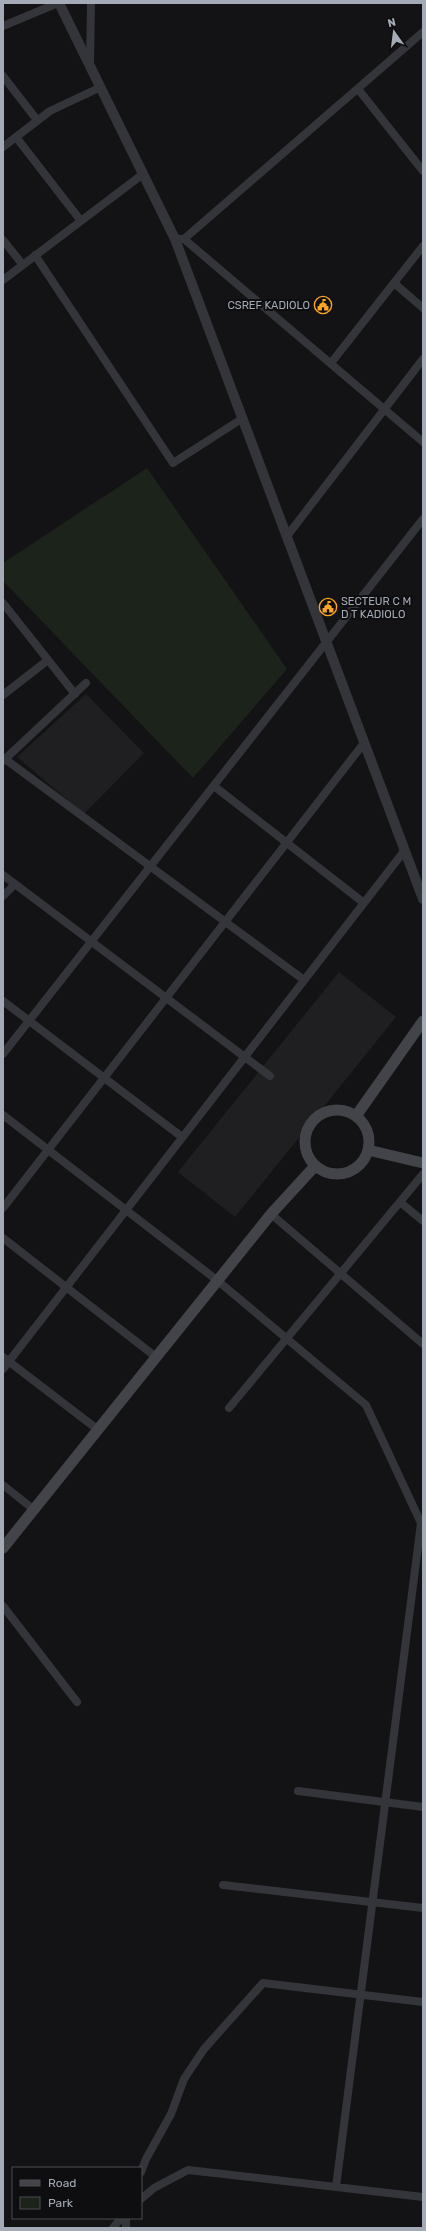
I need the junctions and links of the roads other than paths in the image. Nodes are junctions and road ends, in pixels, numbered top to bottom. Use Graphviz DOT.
graph roads {
  1 [pos="58,3"];
  2 [pos="90,3"];
  3 [pos="3,26"];
  4 [pos="423,32"];
  5 [pos="90,66"];
  6 [pos="3,76"];
  7 [pos="101,87"];
  8 [pos="358,89"];
  9 [pos="38,120"];
  10 [pos="16,137"];
  11 [pos="3,147"];
  12 [pos="423,171"];
  13 [pos="143,174"];
  14 [pos="81,221"];
  15 [pos="180,239"];
  16 [pos="3,240"];
  17 [pos="423,246"];
  18 [pos="35,255"];
  19 [pos="22,265"];
  20 [pos="3,280"];
  21 [pos="394,283"];
  22 [pos="423,308"];
  23 [pos="423,359"];
  24 [pos="330,364"];
  25 [pos="384,409"];
  26 [pos="243,418"];
  27 [pos="423,442"];
  28 [pos="423,519"];
  29 [pos="287,536"];
  30 [pos="3,603"];
  31 [pos="327,642"];
  32 [pos="48,660"];
  33 [pos="86,683"];
  34 [pos="75,694"];
  35 [pos="3,695"];
  36 [pos="364,743"];
  37 [pos="4,760"];
  38 [pos="214,786"];
  39 [pos="287,843"];
  40 [pos="405,850"];
  41 [pos="150,866"];
  42 [pos="3,875"];
  43 [pos="15,884"];
  44 [pos="3,896"];
  45 [pos="423,899"];
  46 [pos="364,903"];
  47 [pos="226,922"];
  48 [pos="91,942"];
  49 [pos="304,980"];
  50 [pos="166,998"];
  51 [pos="3,1001"];
  52 [pos="29,1021"];
  53 [pos="423,1021"];
  54 [pos="3,1054"];
  55 [pos="245,1057"];
  56 [pos="270,1076"];
  57 [pos="104,1078"];
  58 [pos="3,1115"];
  59 [pos="356,1116"];
  60 [pos="182,1137"];
  61 [pos="48,1150"];
  62 [pos="368,1150"];
  63 [pos="423,1163"];
  64 [pos="315,1166"];
  65 [pos="423,1174"];
  66 [pos="400,1202"];
  67 [pos="3,1208"];
  68 [pos="126,1210"];
  69 [pos="271,1214"];
  70 [pos="423,1221"];
  71 [pos="3,1238"];
  72 [pos="340,1273"];
  73 [pos="218,1280"];
  74 [pos="66,1287"];
  75 [pos="287,1338"];
  76 [pos="423,1344"];
  77 [pos="156,1356"];
  78 [pos="6,1360"];
  79 [pos="3,1369"];
  80 [pos="229,1408"];
  81 [pos="98,1429"];
  82 [pos="3,1485"];
  83 [pos="33,1509"];
  84 [pos="422,1523"];
  85 [pos="3,1548"];
  86 [pos="3,1606"];
  87 [pos="77,1702"];
  88 [pos="298,1792"];
  89 [pos="386,1802"];
  90 [pos="423,1806"];
  91 [pos="223,1885"];
  92 [pos="373,1902"];
  93 [pos="423,1908"];
  94 [pos="361,1994"];
  95 [pos="423,2002"];
  96 [pos="142,2169"];
  97 [pos="336,2187"];
  98 [pos="423,2197"];
  99 [pos="142,2198"];
  100 [pos="120,2219"];
  101 [pos="113,2228"];
  1 -- 3 [label="street"];
  1 -- 5 [label="street"];
  2 -- 5 [label="street"];
  4 -- 8 [label="street"];
  5 -- 7 [label="street"];
  6 -- 9 [label="street"];
  7 -- 9 [label="street"];
  7 -- 13 [label="street"];
  8 -- 12 [label="street"];
  8 -- 15 [label="street"];
  9 -- 10 [label="street"];
  10 -- 11 [label="street"];
  10 -- 14 [label="street"];
  13 -- 14 [label="street"];
  13 -- 15 [label="street"];
  14 -- 18 [label="street"];
  15 -- 24 [label="street"];
  15 -- 26 [label="street"];
  16 -- 19 [label="street"];
  17 -- 21 [label="street"];
  18 -- 19 [label="street"];
  18 -- 26 [label="street"];
  19 -- 20 [label="street"];
  21 -- 22 [label="street"];
  21 -- 24 [label="street"];
  23 -- 25 [label="street"];
  24 -- 25 [label="street"];
  25 -- 27 [label="street"];
  25 -- 29 [label="street"];
  26 -- 29 [label="street"];
  28 -- 31 [label="street"];
  29 -- 31 [label="street"];
  30 -- 32 [label="street"];
  31 -- 36 [label="street"];
  31 -- 38 [label="street"];
  32 -- 34 [label="street"];
  32 -- 35 [label="street"];
  33 -- 34 [label="street"];
  34 -- 37 [label="street"];
  36 -- 39 [label="street"];
  36 -- 40 [label="street"];
  37 -- 41 [label="street"];
  38 -- 39 [label="street"];
  38 -- 41 [label="street"];
  39 -- 46 [label="street"];
  39 -- 47 [label="street"];
  40 -- 45 [label="street"];
  40 -- 46 [label="street"];
  41 -- 47 [label="street"];
  41 -- 48 [label="street"];
  42 -- 43 [label="street"];
  43 -- 44 [label="street"];
  43 -- 48 [label="street"];
  46 -- 49 [label="street"];
  47 -- 49 [label="street"];
  47 -- 50 [label="street"];
  48 -- 50 [label="street"];
  48 -- 52 [label="street"];
  49 -- 55 [label="street"];
  50 -- 55 [label="street"];
  50 -- 57 [label="street"];
  51 -- 52 [label="street"];
  52 -- 54 [label="street"];
  52 -- 57 [label="street"];
  53 -- 59 [label="main road"];
  55 -- 56 [label="street"];
  55 -- 60 [label="street"];
  57 -- 60 [label="street"];
  57 -- 61 [label="street"];
  58 -- 61 [label="street"];
  59 -- 62 [label="main road"];
  59 -- 64 [label="main road"];
  60 -- 68 [label="street"];
  61 -- 67 [label="street"];
  61 -- 68 [label="street"];
  62 -- 63 [label="main road"];
  62 -- 64 [label="main road"];
  64 -- 69 [label="main road"];
  65 -- 66 [label="street"];
  66 -- 70 [label="street"];
  66 -- 72 [label="street"];
  68 -- 73 [label="street"];
  68 -- 74 [label="street"];
  69 -- 72 [label="street"];
  69 -- 73 [label="main road"];
  71 -- 74 [label="street"];
  72 -- 75 [label="street"];
  72 -- 76 [label="street"];
  73 -- 75 [label="street"];
  73 -- 77 [label="main road"];
  74 -- 77 [label="street"];
  74 -- 78 [label="street"];
  75 -- 80 [label="street"];
  75 -- 84 [label="street"];
  77 -- 81 [label="main road"];
  78 -- 79 [label="street"];
  78 -- 81 [label="street"];
  81 -- 83 [label="main road"];
  82 -- 83 [label="street"];
  83 -- 85 [label="main road"];
  84 -- 89 [label="street"];
  86 -- 87 [label="street"];
  88 -- 89 [label="street"];
  89 -- 90 [label="street"];
  89 -- 92 [label="street"];
  91 -- 92 [label="street"];
  92 -- 93 [label="street"];
  92 -- 94 [label="street"];
  94 -- 95 [label="street"];
  94 -- 96 [label="street"];
  94 -- 97 [label="street"];
  97 -- 98 [label="street"];
  97 -- 99 [label="street"];
  100 -- 101 [label="street"];
}
